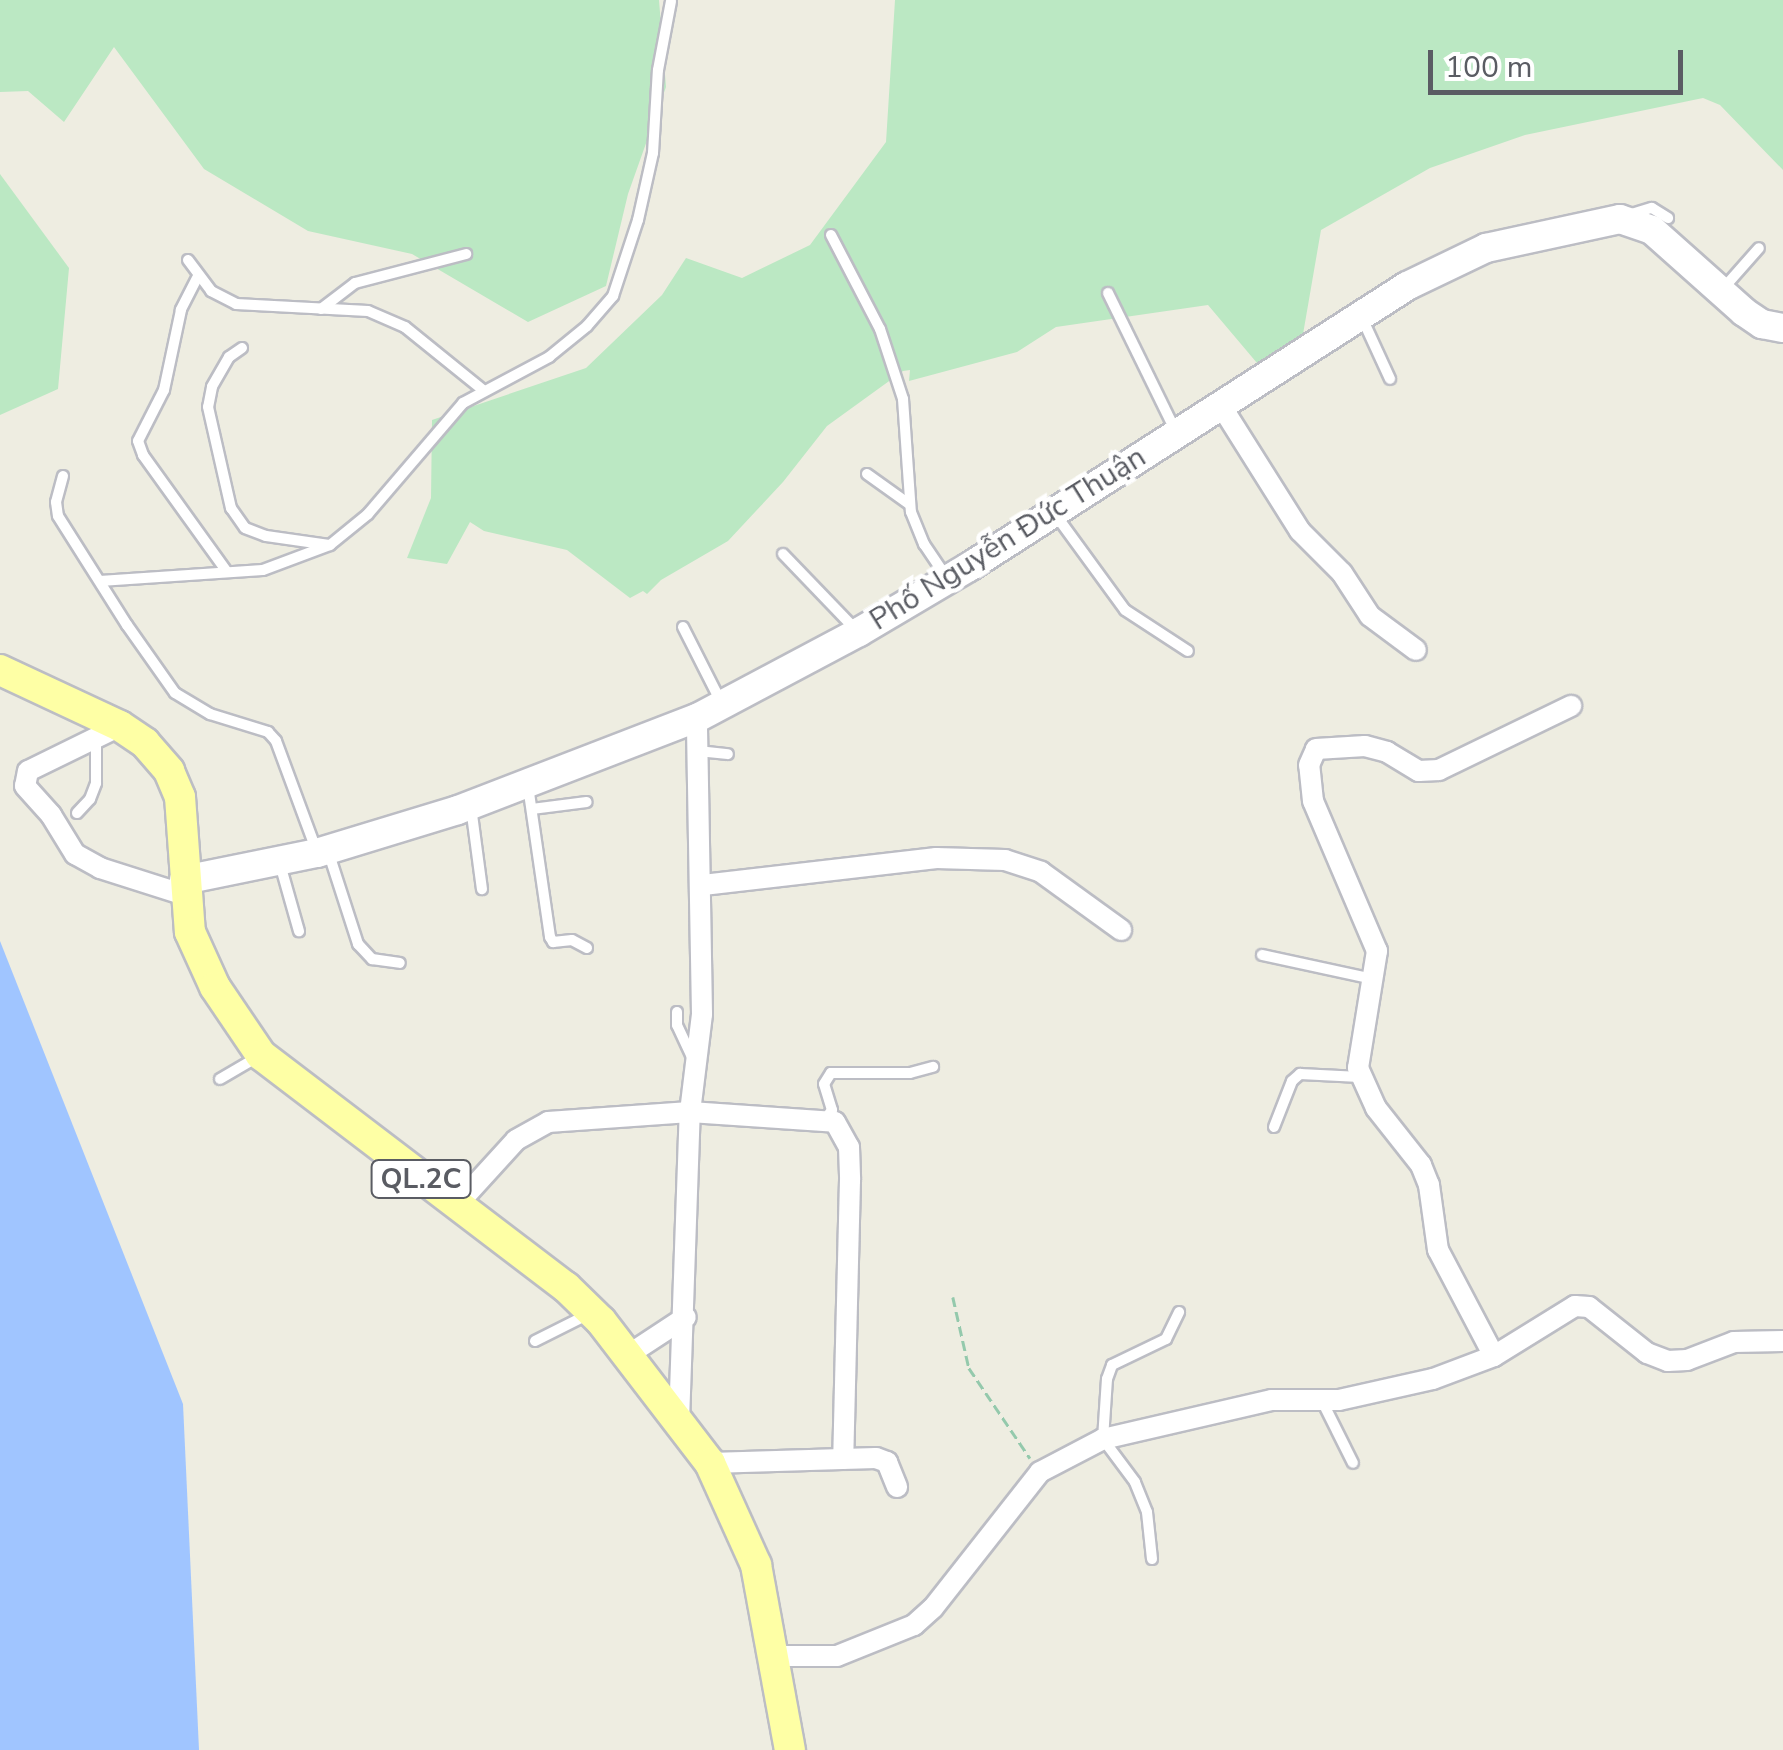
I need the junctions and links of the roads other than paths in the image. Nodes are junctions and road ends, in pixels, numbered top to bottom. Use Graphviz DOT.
graph roads {
  1 [pos="671,1"];
  2 [pos="1668,218"];
  3 [pos="1620,219"];
  4 [pos="831,235"];
  5 [pos="1759,248"];
  6 [pos="466,254"];
  7 [pos="188,260"];
  8 [pos="198,278"];
  9 [pos="1720,292"];
  10 [pos="1108,293"];
  11 [pos="321,309"];
  12 [pos="1361,318"];
  13 [pos="1783,328"];
  14 [pos="242,348"];
  15 [pos="1390,378"];
  16 [pos="484,390"];
  17 [pos="1220,404"];
  18 [pos="1177,433"];
  19 [pos="867,474"];
  20 [pos="64,476"];
  21 [pos="910,504"];
  22 [pos="1055,514"];
  23 [pos="330,545"];
  24 [pos="783,554"];
  25 [pos="227,572"];
  26 [pos="948,579"];
  27 [pos="100,581"];
  28 [pos="682,627"];
  29 [pos="859,632"];
  30 [pos="1188,650"];
  31 [pos="1416,650"];
  32 [pos="0,670"];
  33 [pos="1571,706"];
  34 [pos="710,712"];
  35 [pos="108,732"];
  36 [pos="698,751"];
  37 [pos="728,754"];
  38 [pos="530,797"];
  39 [pos="586,802"];
  40 [pos="470,806"];
  41 [pos="77,812"];
  42 [pos="322,852"];
  43 [pos="280,863"];
  44 [pos="703,885"];
  45 [pos="185,888"];
  46 [pos="482,889"];
  47 [pos="1121,930"];
  48 [pos="299,931"];
  49 [pos="588,948"];
  50 [pos="1262,955"];
  51 [pos="400,963"];
  52 [pos="1374,979"];
  53 [pos="677,1012"];
  54 [pos="261,1055"];
  55 [pos="696,1064"];
  56 [pos="933,1067"];
  57 [pos="1361,1076"];
  58 [pos="220,1078"];
  59 [pos="690,1112"];
  60 [pos="826,1118"];
  61 [pos="1274,1127"];
  62 [pos="456,1206"];
  63 [pos="1179,1312"];
  64 [pos="592,1313"];
  65 [pos="686,1317"];
  66 [pos="535,1340"];
  67 [pos="1783,1341"];
  68 [pos="628,1355"];
  69 [pos="1494,1356"];
  70 [pos="1321,1400"];
  71 [pos="679,1421"];
  72 [pos="1103,1439"];
  73 [pos="843,1459"];
  74 [pos="710,1462"];
  75 [pos="1354,1463"];
  76 [pos="897,1486"];
  77 [pos="1152,1559"];
  78 [pos="771,1656"];
  79 [pos="790,1750"];
  1 -- 16 [label="lane"];
  2 -- 3 [label="lane"];
  3 -- 9 [label="street"];
  3 -- 12 [label="street, Phố Nguyễn Đức Thuận"];
  4 -- 21 [label="lane"];
  5 -- 9 [label="lane"];
  6 -- 11 [label="lane"];
  7 -- 8 [label="lane"];
  8 -- 11 [label="lane"];
  8 -- 25 [label="lane"];
  9 -- 13 [label="street"];
  10 -- 18 [label="lane"];
  11 -- 16 [label="lane"];
  12 -- 15 [label="lane"];
  12 -- 17 [label="street, Phố Nguyễn Đức Thuận"];
  14 -- 23 [label="lane"];
  16 -- 23 [label="lane"];
  17 -- 18 [label="street, Phố Nguyễn Đức Thuận"];
  17 -- 31 [label="street"];
  18 -- 22 [label="street, Phố Nguyễn Đức Thuận"];
  19 -- 21 [label="lane"];
  20 -- 27 [label="lane"];
  21 -- 26 [label="lane"];
  22 -- 26 [label="street, Phố Nguyễn Đức Thuận"];
  22 -- 30 [label="lane"];
  23 -- 25 [label="lane"];
  24 -- 29 [label="lane"];
  25 -- 27 [label="lane"];
  26 -- 29 [label="street, Phố Nguyễn Đức Thuận"];
  27 -- 42 [label="lane"];
  28 -- 34 [label="lane"];
  29 -- 34 [label="street, Phố Nguyễn Đức Thuận"];
  32 -- 35 [label="main road, QL.2C"];
  33 -- 52 [label="street"];
  34 -- 36 [label="street"];
  34 -- 38 [label="street, Phố Nguyễn Đức Thuận"];
  35 -- 41 [label="lane"];
  35 -- 45 [label="main road, QL.2C"];
  35 -- 45 [label="street"];
  36 -- 37 [label="lane"];
  36 -- 44 [label="street"];
  38 -- 39 [label="lane"];
  38 -- 40 [label="street, Phố Nguyễn Đức Thuận"];
  38 -- 49 [label="lane"];
  40 -- 42 [label="street, Phố Nguyễn Đức Thuận"];
  40 -- 46 [label="lane"];
  42 -- 43 [label="street, Phố Nguyễn Đức Thuận"];
  42 -- 51 [label="lane"];
  43 -- 45 [label="street, Phố Nguyễn Đức Thuận"];
  43 -- 48 [label="lane"];
  44 -- 47 [label="street"];
  44 -- 55 [label="street"];
  45 -- 54 [label="main road, QL.2C"];
  50 -- 52 [label="lane"];
  52 -- 57 [label="street"];
  53 -- 55 [label="lane"];
  54 -- 58 [label="lane"];
  54 -- 62 [label="main road, QL.2C"];
  55 -- 59 [label="street"];
  56 -- 60 [label="lane"];
  57 -- 61 [label="lane"];
  57 -- 69 [label="street"];
  59 -- 60 [label="street"];
  59 -- 62 [label="street"];
  59 -- 65 [label="street"];
  60 -- 73 [label="street"];
  62 -- 64 [label="main road, QL.2C"];
  63 -- 72 [label="lane"];
  64 -- 66 [label="lane"];
  64 -- 68 [label="main road, QL.2C"];
  65 -- 68 [label="street"];
  65 -- 71 [label="street"];
  67 -- 69 [label="street"];
  68 -- 71 [label="main road, QL.2C"];
  69 -- 70 [label="street"];
  70 -- 72 [label="street"];
  70 -- 75 [label="lane"];
  71 -- 74 [label="main road, QL.2C"];
  72 -- 77 [label="lane"];
  72 -- 78 [label="street"];
  73 -- 74 [label="street"];
  73 -- 76 [label="street"];
  74 -- 78 [label="main road, QL.2C"];
  78 -- 79 [label="main road, QL.2C"];
}
